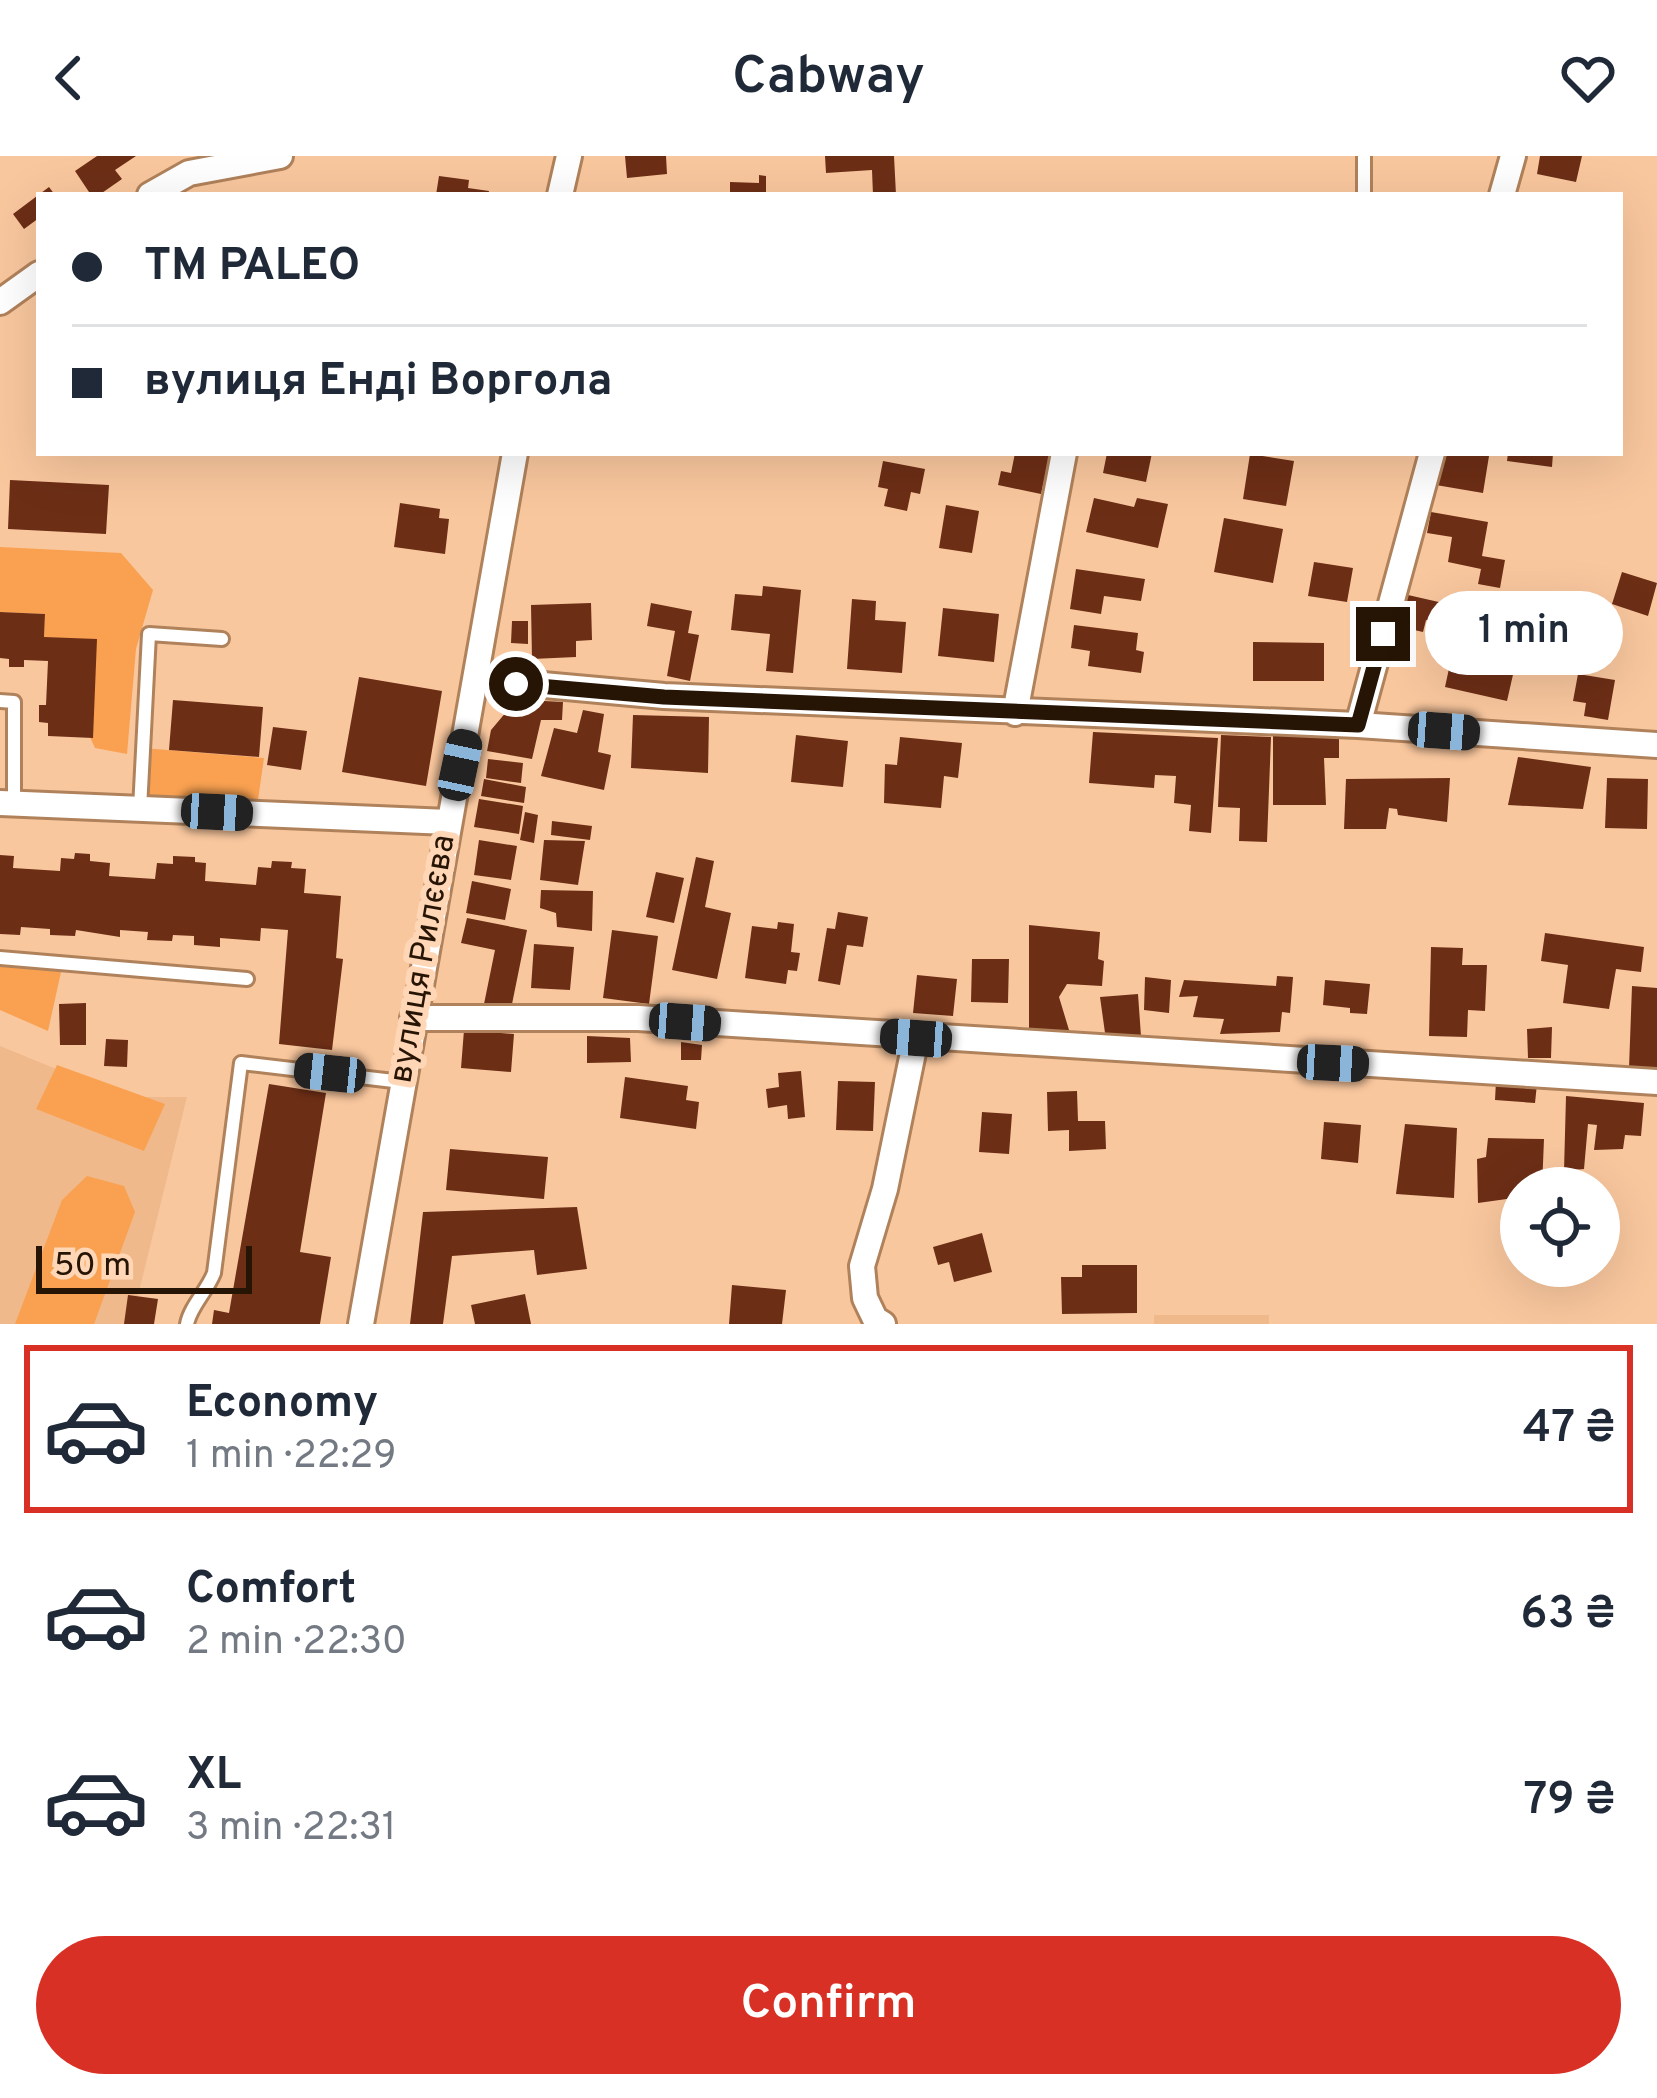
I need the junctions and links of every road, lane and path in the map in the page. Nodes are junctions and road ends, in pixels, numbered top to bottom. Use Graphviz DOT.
graph roads {
  1 [pos="280,156"];
  2 [pos="568,156"];
  3 [pos="1364,156"];
  4 [pos="1513,156"];
  5 [pos="155,192"];
  6 [pos="561,192"];
  7 [pos="1364,192"];
  8 [pos="1503,192"];
  9 [pos="36,276"];
  10 [pos="0,302"];
  11 [pos="515,456"];
  12 [pos="1063,456"];
  13 [pos="1431,456"];
  14 [pos="222,639"];
  15 [pos="478,679"];
  16 [pos="0,701"];
  17 [pos="1015,713"];
  18 [pos="1358,725"];
  19 [pos="1657,745"];
  20 [pos="7,803"];
  21 [pos="140,809"];
  22 [pos="448,822"];
  23 [pos="0,958"];
  24 [pos="248,979"];
  25 [pos="413,1018"];
  26 [pos="916,1038"];
  27 [pos="402,1082"];
  28 [pos="1657,1082"];
  29 [pos="188,1324"];
  30 [pos="362,1324"];
  31 [pos="883,1324"];
  1 -- 5 [label="street"];
  2 -- 6 [label="street"];
  3 -- 7 [label="lane"];
  4 -- 8 [label="street"];
  9 -- 10 [label="street"];
  11 -- 15 [label="street, вулиця Рилєєва"];
  12 -- 17 [label="street"];
  13 -- 18 [label="street"];
  14 -- 21 [label="lane"];
  15 -- 17 [label="street"];
  15 -- 22 [label="street, вулиця Рилєєва"];
  16 -- 20 [label="lane"];
  17 -- 18 [label="street"];
  18 -- 19 [label="street"];
  20 -- 21 [label="street"];
  21 -- 22 [label="street"];
  22 -- 25 [label="street, вулиця Рилєєва"];
  23 -- 24 [label="lane"];
  25 -- 26 [label="street"];
  25 -- 27 [label="street, вулиця Рилєєва"];
  26 -- 28 [label="street"];
  26 -- 31 [label="street"];
  27 -- 29 [label="lane"];
  27 -- 30 [label="street, вулиця Рилєєва"];
}
